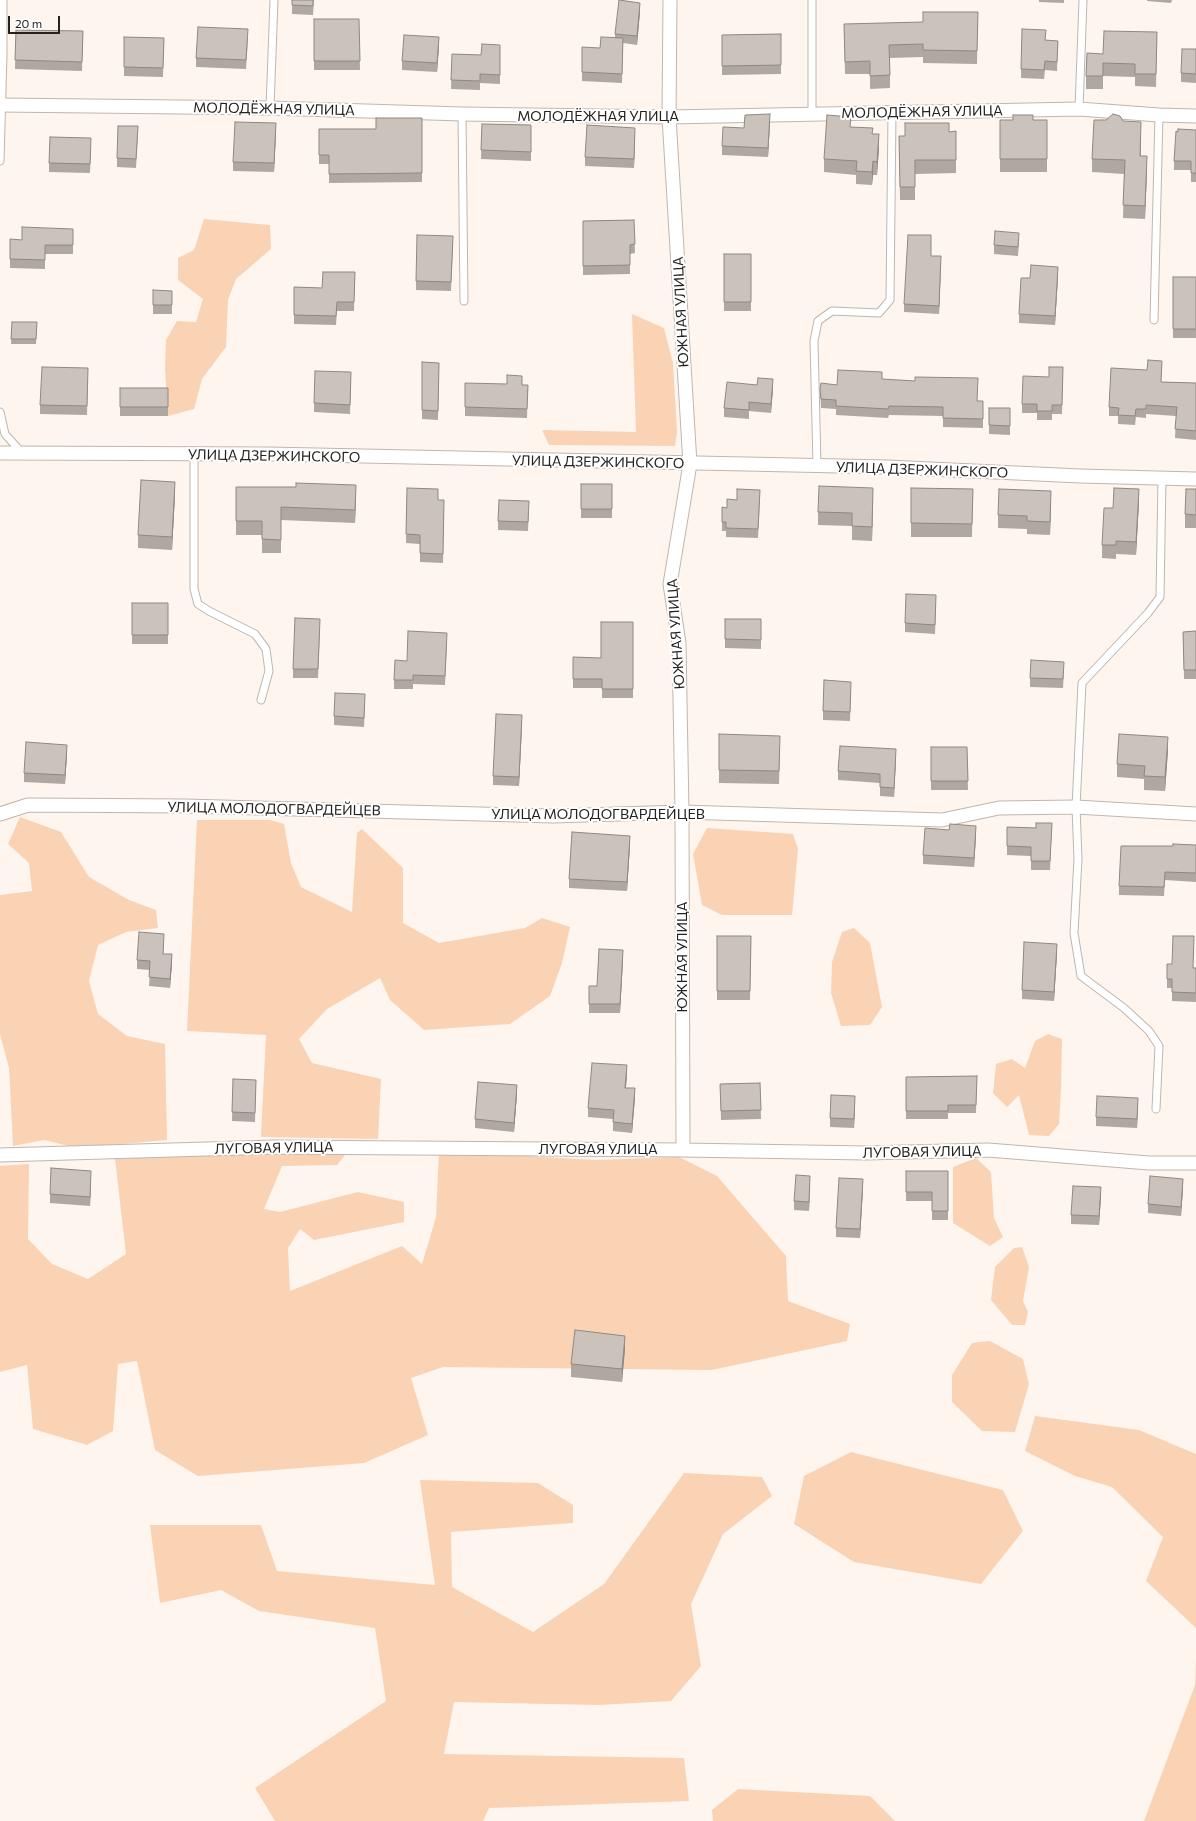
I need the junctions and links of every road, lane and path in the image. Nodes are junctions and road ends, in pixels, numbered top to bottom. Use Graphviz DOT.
graph roads {
  1 [pos="3,0"];
  2 [pos="274,0"];
  3 [pos="670,0"];
  4 [pos="812,0"];
  5 [pos="1083,0"];
  6 [pos="0,105"];
  7 [pos="270,108"];
  8 [pos="1079,109"];
  9 [pos="812,113"];
  10 [pos="892,113"];
  11 [pos="462,114"];
  12 [pos="1159,115"];
  13 [pos="1196,116"];
  14 [pos="670,117"];
  15 [pos="0,161"];
  16 [pos="464,301"];
  17 [pos="1154,320"];
  18 [pos="0,412"];
  19 [pos="0,454"];
  20 [pos="24,454"];
  21 [pos="194,454"];
  22 [pos="690,464"];
  23 [pos="817,466"];
  24 [pos="1162,478"];
  25 [pos="1196,479"];
  26 [pos="261,700"];
  27 [pos="1076,807"];
  28 [pos="682,812"];
  29 [pos="0,814"];
  30 [pos="1196,814"];
  31 [pos="1156,1109"];
  32 [pos="683,1150"];
  33 [pos="0,1155"];
  34 [pos="1196,1163"];
  1 -- 6 [label="lane"];
  2 -- 7 [label="lane"];
  3 -- 14 [label="street, ЮЖНАЯ УЛИЦА"];
  4 -- 9 [label="lane"];
  5 -- 8 [label="lane"];
  6 -- 7 [label="street, МОЛОДЁЖНАЯ УЛИЦА"];
  6 -- 15 [label="lane"];
  7 -- 11 [label="street, МОЛОДЁЖНАЯ УЛИЦА"];
  8 -- 10 [label="street, МОЛОДЁЖНАЯ УЛИЦА"];
  8 -- 12 [label="street, МОЛОДЁЖНАЯ УЛИЦА"];
  9 -- 10 [label="street, МОЛОДЁЖНАЯ УЛИЦА"];
  9 -- 14 [label="street, МОЛОДЁЖНАЯ УЛИЦА"];
  10 -- 23 [label="lane"];
  11 -- 14 [label="street, МОЛОДЁЖНАЯ УЛИЦА"];
  11 -- 16 [label="lane"];
  12 -- 13 [label="street, МОЛОДЁЖНАЯ УЛИЦА"];
  12 -- 17 [label="lane"];
  14 -- 22 [label="street, ЮЖНАЯ УЛИЦА"];
  18 -- 20 [label="lane"];
  19 -- 20 [label="street, УЛИЦА ДЗЕРЖИНСКОГО"];
  20 -- 21 [label="street, УЛИЦА ДЗЕРЖИНСКОГО"];
  21 -- 22 [label="street, УЛИЦА ДЗЕРЖИНСКОГО"];
  21 -- 26 [label="lane"];
  22 -- 23 [label="street, УЛИЦА ДЗЕРЖИНСКОГО"];
  22 -- 28 [label="street, ЮЖНАЯ УЛИЦА"];
  23 -- 24 [label="street, УЛИЦА ДЗЕРЖИНСКОГО"];
  24 -- 25 [label="street, УЛИЦА ДЗЕРЖИНСКОГО"];
  24 -- 27 [label="lane"];
  27 -- 28 [label="street, УЛИЦА МОЛОДОГВАРДЕЙЦЕВ"];
  27 -- 30 [label="street, УЛИЦА МОЛОДОГВАРДЕЙЦЕВ"];
  27 -- 31 [label="lane"];
  28 -- 29 [label="street, УЛИЦА МОЛОДОГВАРДЕЙЦЕВ"];
  28 -- 32 [label="street, ЮЖНАЯ УЛИЦА"];
  32 -- 33 [label="street, ЛУГОВАЯ УЛИЦА"];
  32 -- 34 [label="street, ЛУГОВАЯ УЛИЦА"];
}
